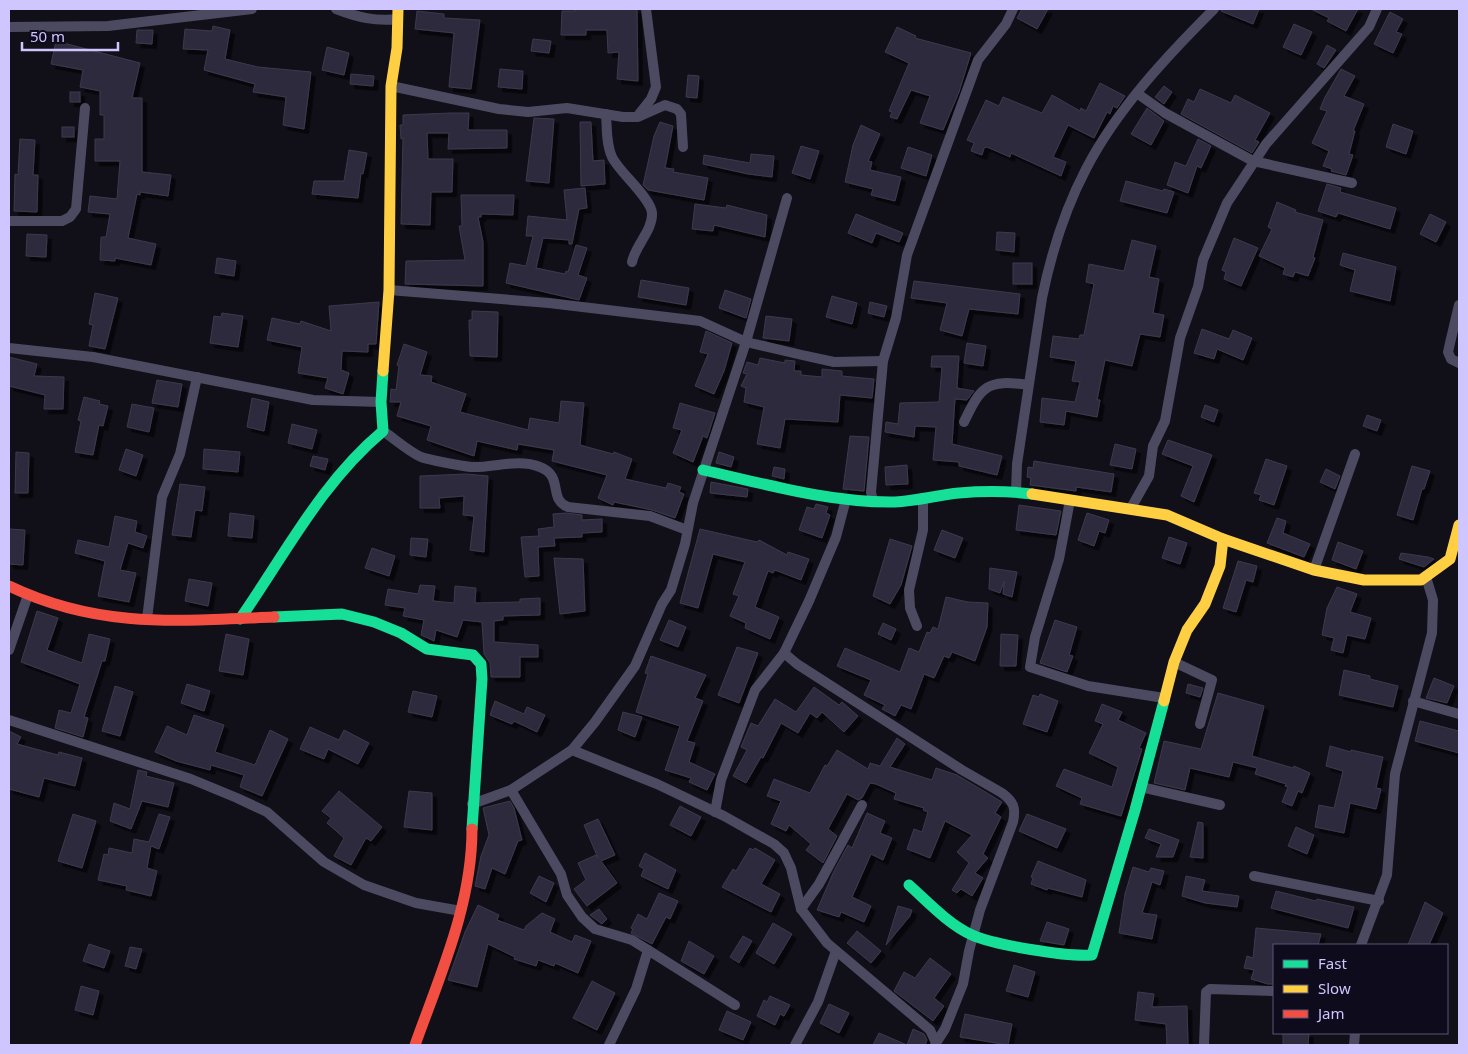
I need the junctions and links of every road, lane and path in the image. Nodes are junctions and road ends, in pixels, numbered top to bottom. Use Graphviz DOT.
graph roads {
  1 [pos="252,9"];
  2 [pos="336,9"];
  3 [pos="646,9"];
  4 [pos="1013,9"];
  5 [pos="1214,9"];
  6 [pos="1377,9"];
  7 [pos="398,14"];
  8 [pos="9,27"];
  9 [pos="391,86"];
  10 [pos="1138,94"];
  11 [pos="85,108"];
  12 [pos="606,114"];
  13 [pos="638,117"];
  14 [pos="683,147"];
  15 [pos="1253,161"];
  16 [pos="1352,183"];
  17 [pos="787,198"];
  18 [pos="9,222"];
  19 [pos="632,262"];
  20 [pos="389,290"];
  21 [pos="1459,305"];
  22 [pos="746,342"];
  23 [pos="9,348"];
  24 [pos="883,362"];
  25 [pos="1459,363"];
  26 [pos="197,377"];
  27 [pos="1028,385"];
  28 [pos="381,402"];
  29 [pos="964,422"];
  30 [pos="383,431"];
  31 [pos="1355,454"];
  32 [pos="703,470"];
  33 [pos="1016,492"];
  34 [pos="923,498"];
  35 [pos="846,499"];
  36 [pos="1070,500"];
  37 [pos="873,502"];
  38 [pos="1131,508"];
  39 [pos="1459,526"];
  40 [pos="687,530"];
  41 [pos="1223,539"];
  42 [pos="1314,570"];
  43 [pos="1426,577"];
  44 [pos="9,586"];
  45 [pos="28,595"];
  46 [pos="147,619"];
  47 [pos="240,619"];
  48 [pos="918,626"];
  49 [pos="9,650"];
  50 [pos="784,653"];
  51 [pos="1174,662"];
  52 [pos="1164,698"];
  53 [pos="1414,701"];
  54 [pos="1459,714"];
  55 [pos="9,720"];
  56 [pos="1200,724"];
  57 [pos="572,750"];
  58 [pos="1141,787"];
  59 [pos="511,790"];
  60 [pos="472,804"];
  61 [pos="862,805"];
  62 [pos="1220,805"];
  63 [pos="715,812"];
  64 [pos="1254,876"];
  65 [pos="909,885"];
  66 [pos="1379,901"];
  67 [pos="801,909"];
  68 [pos="461,911"];
  69 [pos="974,936"];
  70 [pos="1361,944"];
  71 [pos="648,950"];
  72 [pos="836,951"];
  73 [pos="1273,991"];
  74 [pos="735,1005"];
  75 [pos="935,1044"];
  76 [pos="415,1045"];
  77 [pos="609,1045"];
  78 [pos="795,1045"];
  79 [pos="1204,1045"];
  1 -- 8 [label="street"];
  2 -- 7 [label="street"];
  3 -- 13 [label="street"];
  4 -- 24 [label="street"];
  5 -- 10 [label="street"];
  6 -- 15 [label="street"];
  7 -- 9 [label="street"];
  9 -- 12 [label="street"];
  9 -- 20 [label="street"];
  10 -- 15 [label="street"];
  10 -- 27 [label="street"];
  11 -- 18 [label="street"];
  12 -- 13 [label="street"];
  12 -- 19 [label="street"];
  13 -- 14 [label="street"];
  15 -- 16 [label="street"];
  15 -- 38 [label="street"];
  17 -- 22 [label="street"];
  20 -- 22 [label="street"];
  20 -- 28 [label="street"];
  21 -- 25 [label="street"];
  22 -- 24 [label="street"];
  22 -- 32 [label="street"];
  23 -- 26 [label="street"];
  24 -- 37 [label="street"];
  26 -- 28 [label="street"];
  26 -- 46 [label="street"];
  27 -- 29 [label="street"];
  27 -- 33 [label="street"];
  28 -- 30 [label="street"];
  30 -- 40 [label="street"];
  30 -- 47 [label="street"];
  31 -- 42 [label="street"];
  32 -- 35 [label="street"];
  32 -- 40 [label="street"];
  33 -- 34 [label="street"];
  33 -- 36 [label="street"];
  34 -- 37 [label="street"];
  34 -- 48 [label="street"];
  35 -- 37 [label="street"];
  35 -- 50 [label="street"];
  36 -- 38 [label="street"];
  36 -- 52 [label="street"];
  38 -- 41 [label="street"];
  39 -- 43 [label="street"];
  40 -- 57 [label="street"];
  41 -- 42 [label="street"];
  41 -- 51 [label="street"];
  42 -- 43 [label="street"];
  43 -- 53 [label="street"];
  44 -- 45 [label="street"];
  45 -- 46 [label="street"];
  45 -- 49 [label="street"];
  46 -- 47 [label="street"];
  47 -- 60 [label="street"];
  50 -- 63 [label="street"];
  50 -- 69 [label="street"];
  51 -- 52 [label="street"];
  51 -- 56 [label="street"];
  52 -- 58 [label="street"];
  53 -- 54 [label="street"];
  53 -- 66 [label="street"];
  55 -- 68 [label="street"];
  57 -- 59 [label="street"];
  57 -- 63 [label="street"];
  58 -- 62 [label="street"];
  58 -- 69 [label="street"];
  59 -- 60 [label="street"];
  59 -- 71 [label="street"];
  60 -- 68 [label="street"];
  61 -- 67 [label="street"];
  63 -- 67 [label="street"];
  64 -- 66 [label="street"];
  65 -- 69 [label="street"];
  66 -- 70 [label="street"];
  67 -- 72 [label="street"];
  68 -- 76 [label="street"];
  69 -- 75 [label="street"];
  71 -- 74 [label="street"];
  71 -- 77 [label="street"];
  72 -- 75 [label="street"];
  72 -- 78 [label="street"];
  73 -- 79 [label="street"];
}
